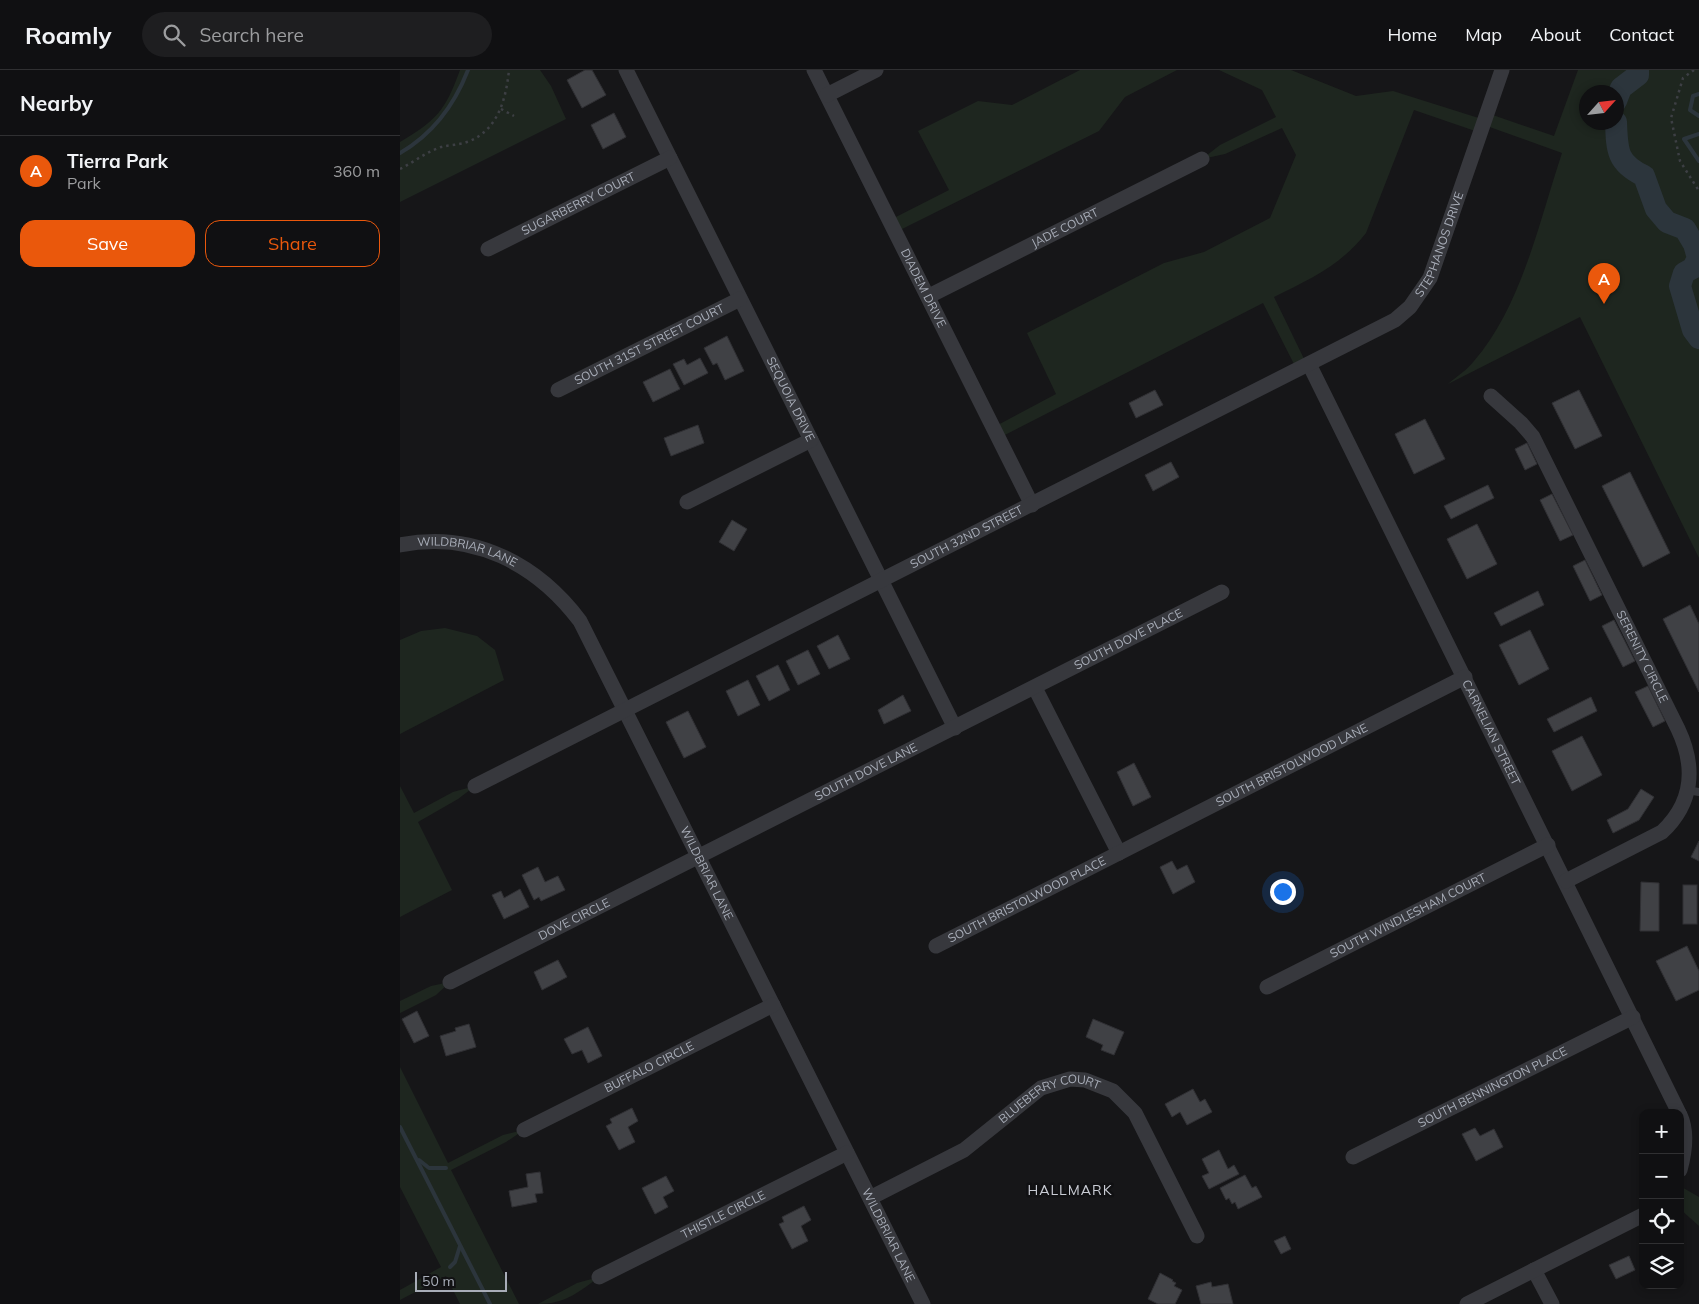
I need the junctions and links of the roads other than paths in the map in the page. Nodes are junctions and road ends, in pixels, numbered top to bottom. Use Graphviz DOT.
graph roads {
  1 [pos="626,70"];
  2 [pos="814,70"];
  3 [pos="876,70"];
  4 [pos="1502,70"];
  5 [pos="827,95"];
  6 [pos="670,158"];
  7 [pos="1202,159"];
  8 [pos="488,249"];
  9 [pos="929,296"];
  10 [pos="740,299"];
  11 [pos="1309,364"];
  12 [pos="558,390"];
  13 [pos="1491,396"];
  14 [pos="811,440"];
  15 [pos="687,502"];
  16 [pos="1032,504"];
  17 [pos="403,545"];
  18 [pos="882,581"];
  19 [pos="1222,592"];
  20 [pos="1464,678"];
  21 [pos="1035,688"];
  22 [pos="626,711"];
  23 [pos="955,728"];
  24 [pos="475,786"];
  25 [pos="1693,791"];
  26 [pos="1548,845"];
  27 [pos="1118,853"];
  28 [pos="699,857"];
  29 [pos="1566,881"];
  30 [pos="936,946"];
  31 [pos="450,982"];
  32 [pos="1267,987"];
  33 [pos="773,1005"];
  34 [pos="1633,1017"];
  35 [pos="1678,1109"];
  36 [pos="524,1130"];
  37 [pos="1684,1131"];
  38 [pos="847,1153"];
  39 [pos="1684,1154"];
  40 [pos="1353,1157"];
  41 [pos="870,1198"];
  42 [pos="1639,1217"];
  43 [pos="1197,1236"];
  44 [pos="1534,1270"];
  45 [pos="599,1277"];
  46 [pos="920,1303"];
  47 [pos="1468,1304"];
  48 [pos="1552,1304"];
  1 -- 6 [label="street, SEQUOIA DRIVE"];
  2 -- 5 [label="street, DIADEM DRIVE"];
  3 -- 5 [label="street"];
  4 -- 11 [label="street, STEPHANOS DRIVE"];
  5 -- 9 [label="street, DIADEM DRIVE"];
  6 -- 8 [label="street, SUGARBERRY COURT"];
  6 -- 10 [label="street, SEQUOIA DRIVE"];
  7 -- 9 [label="street, JADE COURT"];
  9 -- 16 [label="street, DIADEM DRIVE"];
  10 -- 12 [label="street, SOUTH 31ST STREET COURT"];
  10 -- 14 [label="street, SEQUOIA DRIVE"];
  11 -- 16 [label="street, SOUTH 32ND STREET"];
  11 -- 20 [label="street, CARNELIAN STREET"];
  13 -- 25 [label="street, SERENITY CIRCLE"];
  14 -- 15 [label="street"];
  14 -- 18 [label="street, SEQUOIA DRIVE"];
  16 -- 18 [label="street, SOUTH 32ND STREET"];
  17 -- 22 [label="street, WILDBRIAR LANE"];
  18 -- 22 [label="street, SOUTH 32ND STREET"];
  18 -- 23 [label="street, SEQUOIA DRIVE"];
  19 -- 21 [label="street, SOUTH DOVE PLACE"];
  20 -- 26 [label="street, CARNELIAN STREET"];
  20 -- 27 [label="street, SOUTH BRISTOLWOOD LANE"];
  21 -- 23 [label="street, SOUTH DOVE LANE"];
  21 -- 27 [label="street"];
  22 -- 24 [label="street, SOUTH 32ND STREET"];
  22 -- 28 [label="street, WILDBRIAR LANE"];
  23 -- 28 [label="street, SOUTH DOVE LANE"];
  25 -- 29 [label="street, SERENITY CIRCLE"];
  26 -- 29 [label="street, CARNELIAN STREET"];
  26 -- 32 [label="street, SOUTH WINDLESHAM COURT"];
  27 -- 30 [label="street, SOUTH BRISTOLWOOD PLACE"];
  28 -- 31 [label="street, DOVE CIRCLE"];
  28 -- 33 [label="street, WILDBRIAR LANE"];
  29 -- 34 [label="street, CARNELIAN STREET"];
  33 -- 36 [label="street, BUFFALO CIRCLE"];
  33 -- 38 [label="street, WILDBRIAR LANE"];
  34 -- 35 [label="street, CARNELIAN STREET"];
  34 -- 40 [label="street, SOUTH BENNINGTON PLACE"];
  37 -- 39 [label="street, CARNELIAN STREET"];
  38 -- 41 [label="street, WILDBRIAR LANE"];
  38 -- 45 [label="street, THISTLE CIRCLE"];
  41 -- 43 [label="street, BLUEBERRY COURT"];
  41 -- 46 [label="street, WILDBRIAR LANE"];
  42 -- 44 [label="street"];
  44 -- 47 [label="street"];
  44 -- 48 [label="street"];
}
